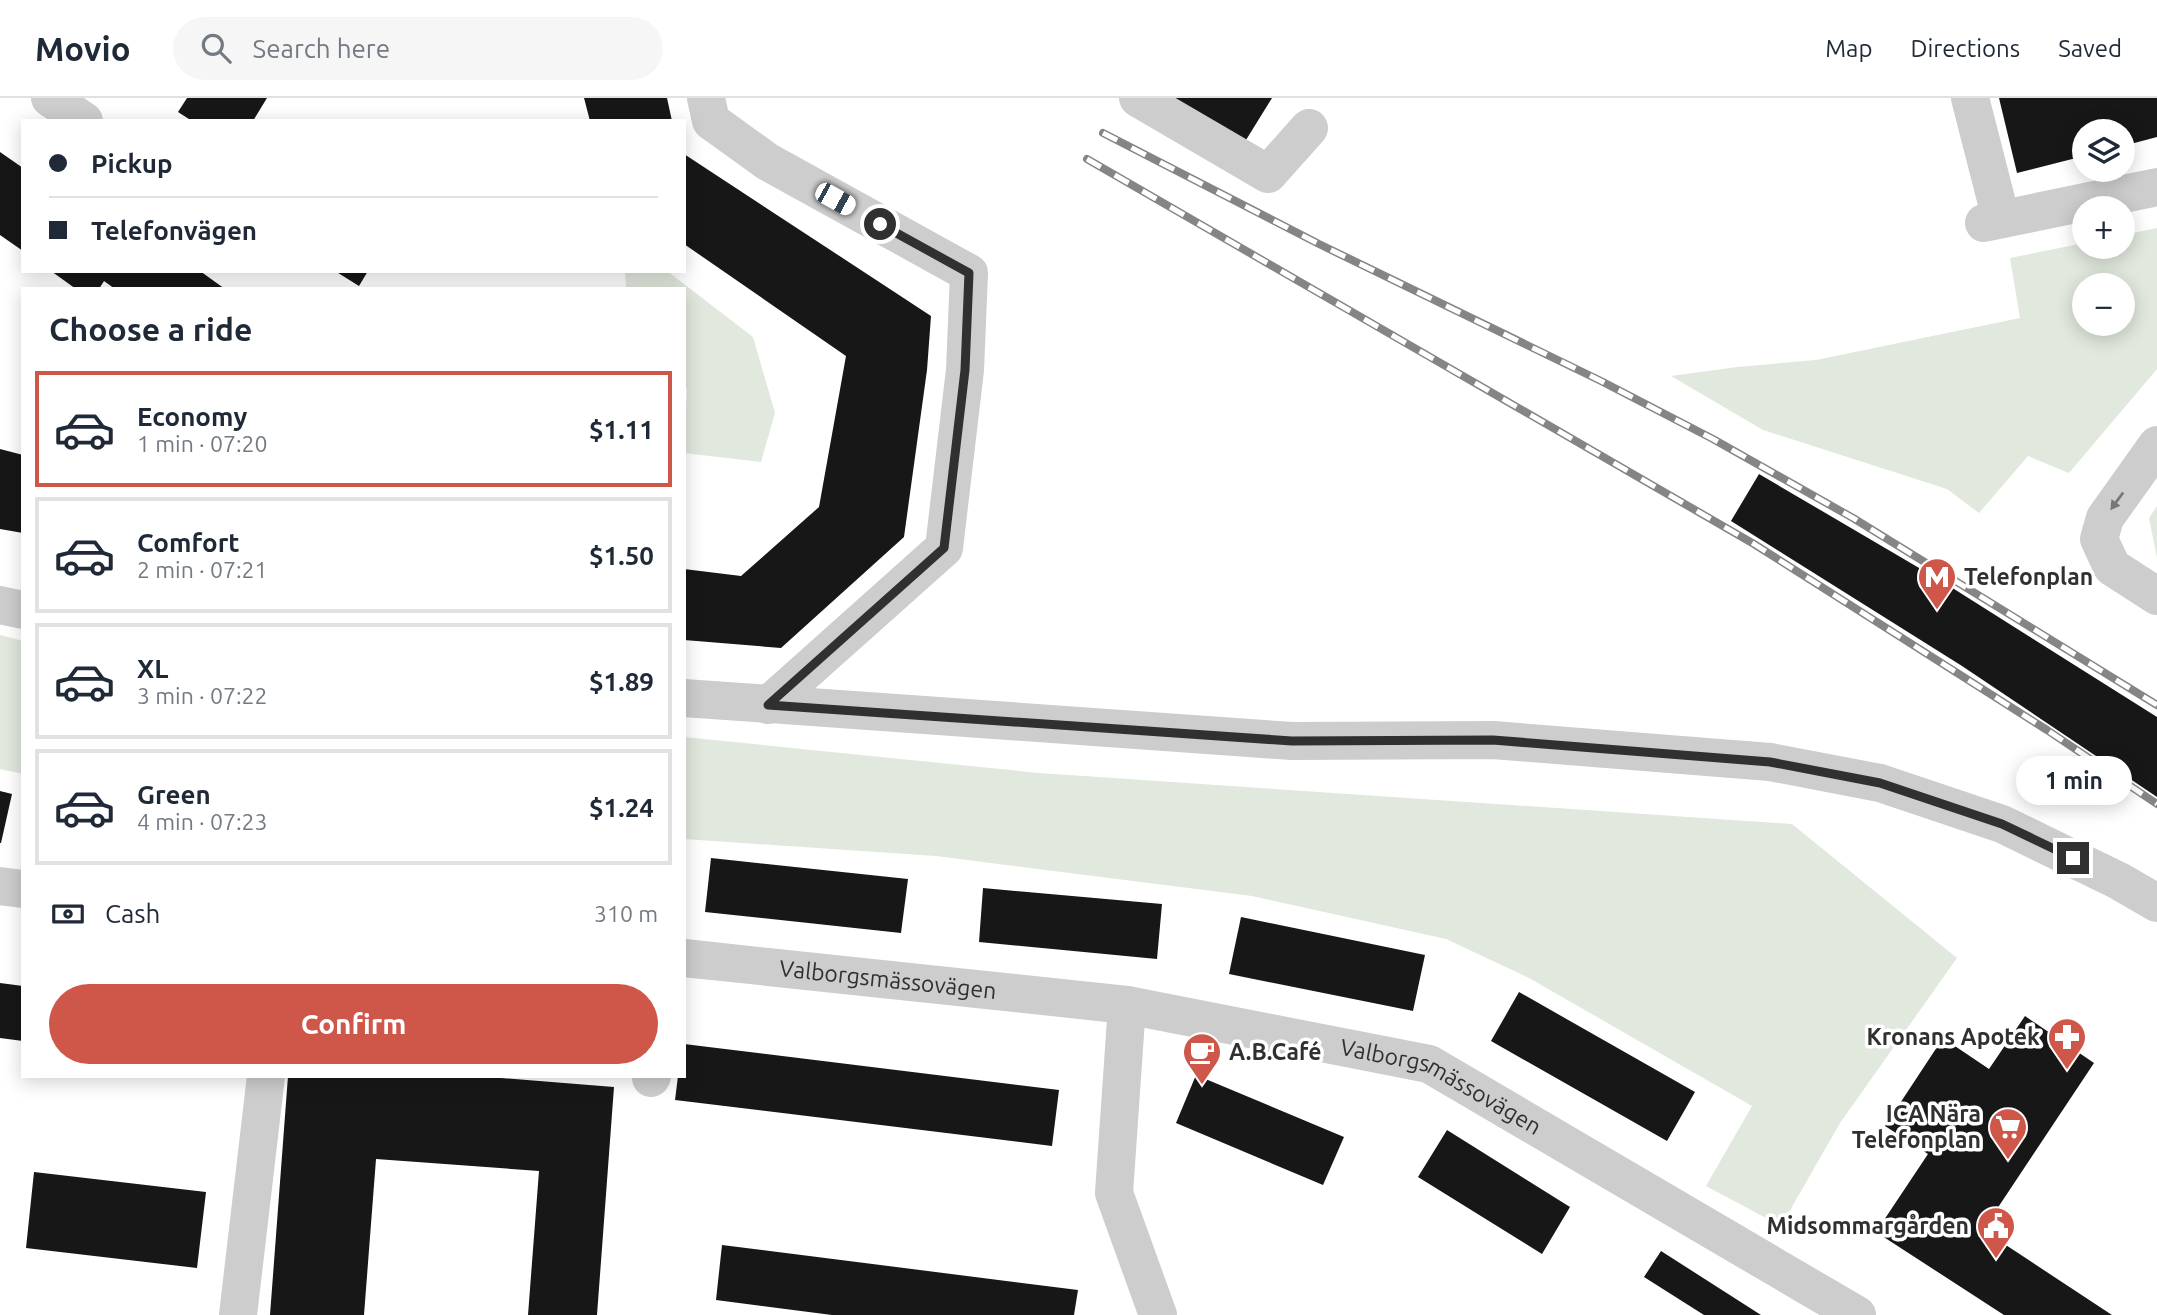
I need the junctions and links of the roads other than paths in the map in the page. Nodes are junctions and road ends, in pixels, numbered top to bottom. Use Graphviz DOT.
graph roads {
  1 [pos="50,98"];
  2 [pos="706,98"];
  3 [pos="1138,98"];
  4 [pos="1970,98"];
  5 [pos="81,119"];
  6 [pos="1309,128"];
  7 [pos="2157,187"];
  8 [pos="2157,445"];
  9 [pos="2157,596"];
  10 [pos="0,605"];
  11 [pos="21,610"];
  12 [pos="686,698"];
  13 [pos="768,705"];
  14 [pos="0,886"];
  15 [pos="21,889"];
  16 [pos="2157,903"];
  17 [pos="686,958"];
  18 [pos="1127,1005"];
  19 [pos="266,1078"];
  20 [pos="238,1315"];
  21 [pos="1158,1315"];
  22 [pos="1857,1315"];
  1 -- 5 [label="street"];
  2 -- 13 [label="street"];
  3 -- 6 [label="street"];
  4 -- 7 [label="street"];
  8 -- 9 [label="street, one-way"];
  10 -- 11 [label="street"];
  12 -- 13 [label="street"];
  13 -- 16 [label="street"];
  14 -- 15 [label="street"];
  17 -- 18 [label="street, Valborgsmässovägen"];
  18 -- 21 [label="street"];
  18 -- 22 [label="street, Valborgsmässovägen"];
  19 -- 20 [label="street"];
}
